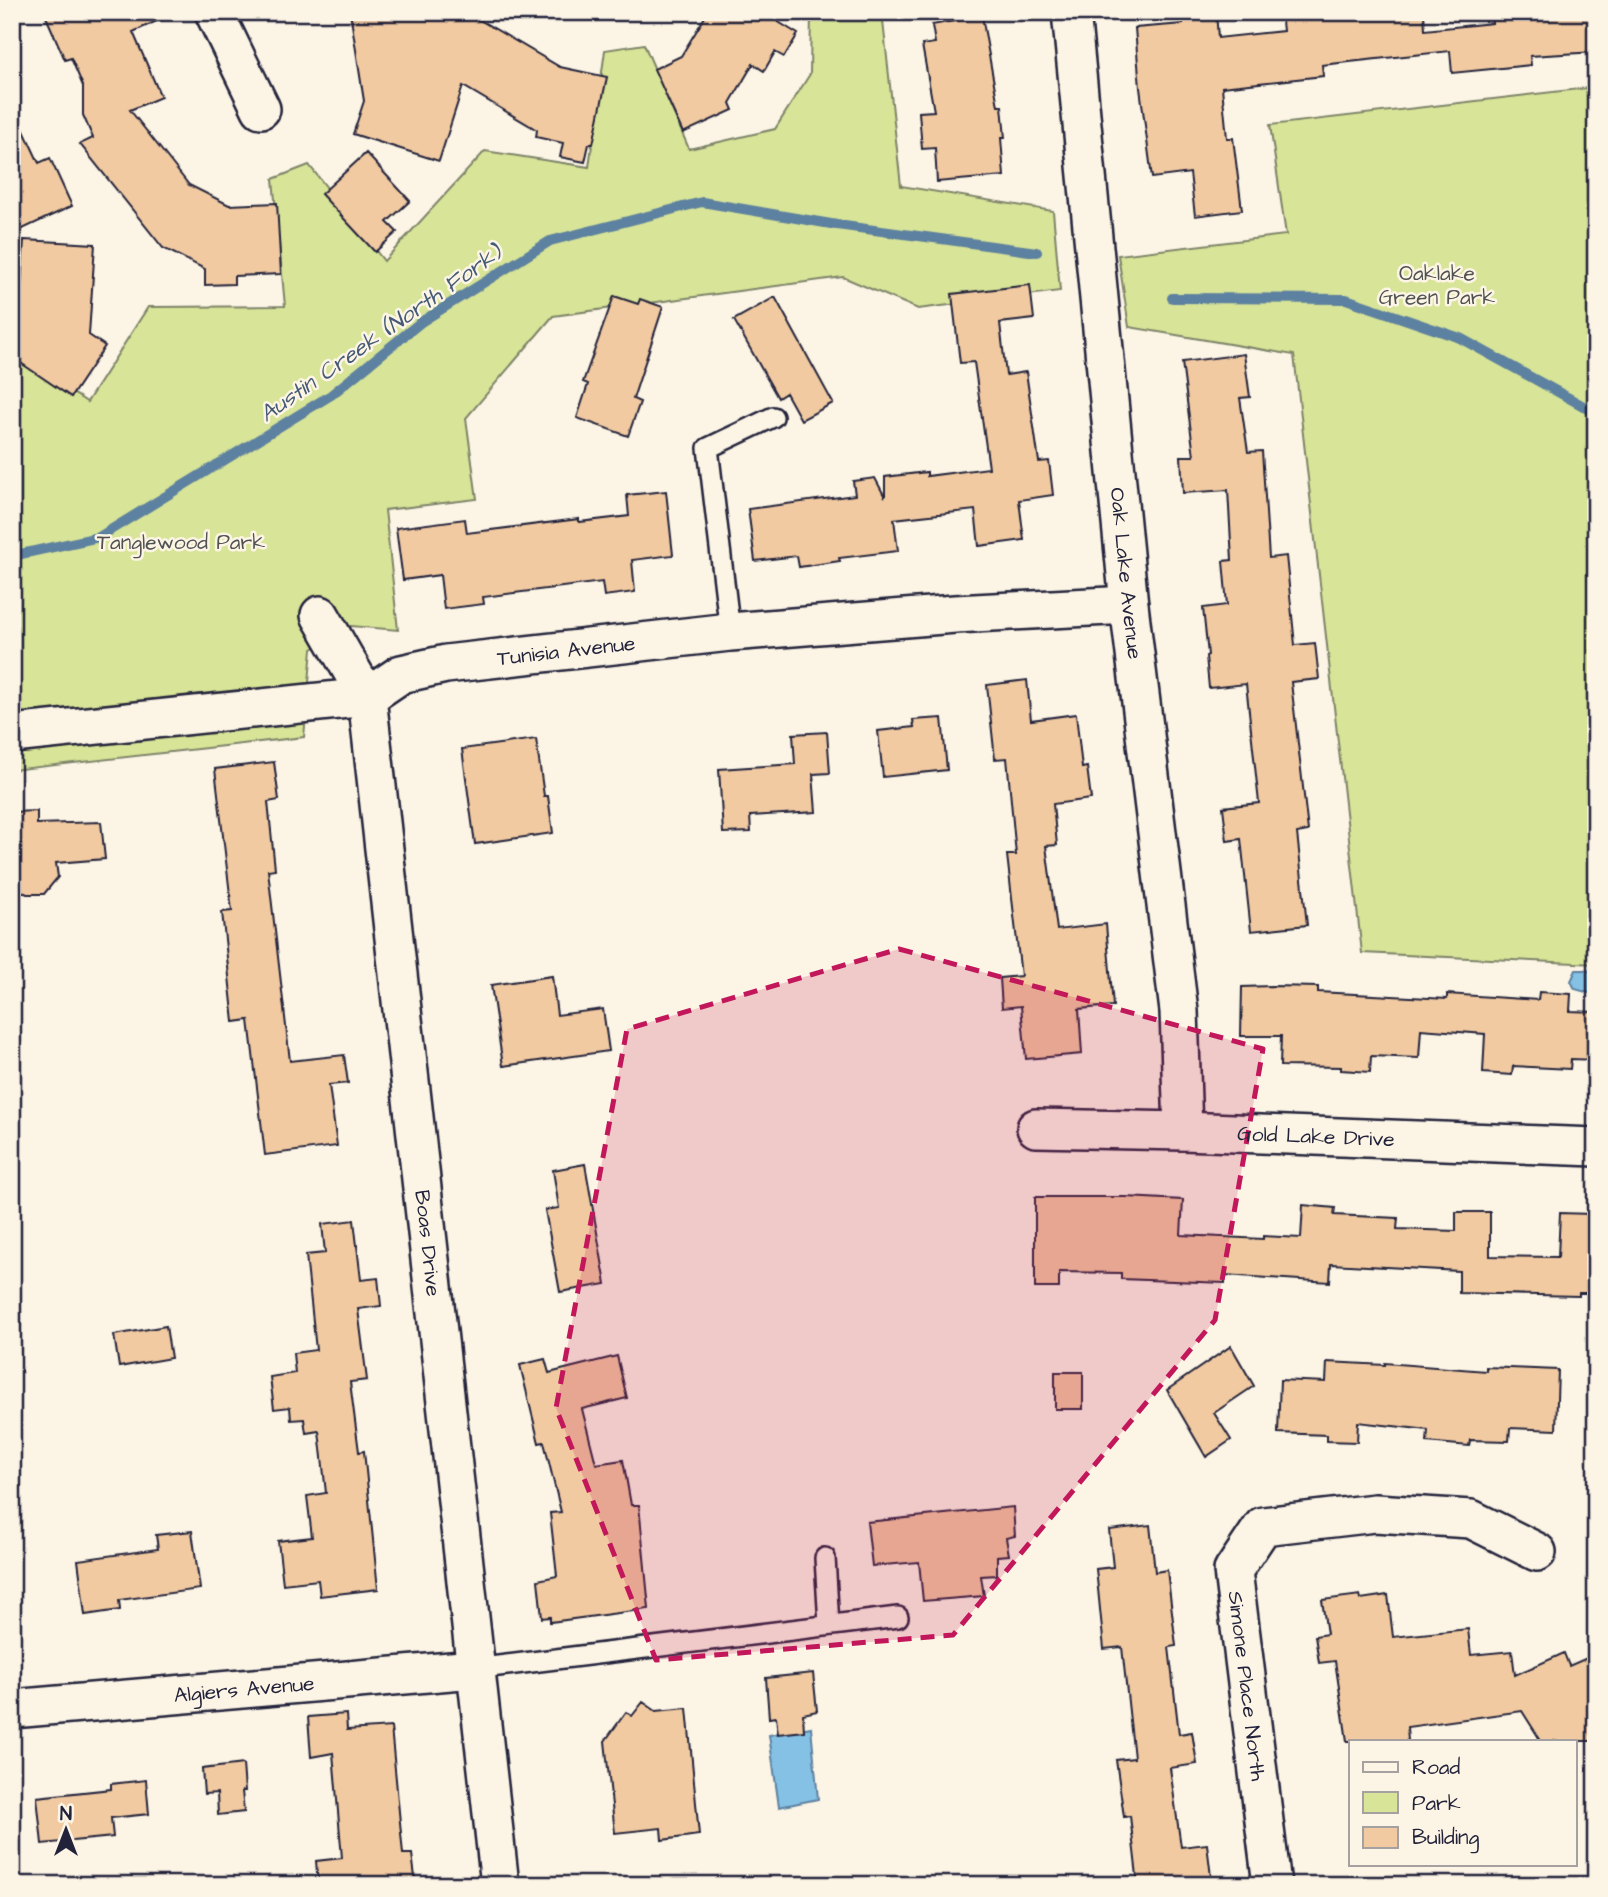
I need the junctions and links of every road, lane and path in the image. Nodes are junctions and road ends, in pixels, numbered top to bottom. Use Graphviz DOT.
graph roads {
  1 [pos="214,12"];
  2 [pos="1071,12"];
  3 [pos="261,109"];
  4 [pos="772,417"];
  5 [pos="1129,605"];
  6 [pos="320,615"];
  7 [pos="730,632"];
  8 [pos="367,696"];
  9 [pos="12,734"];
  10 [pos="1036,1128"];
  11 [pos="1183,1131"];
  12 [pos="1596,1147"];
  13 [pos="1537,1552"];
  14 [pos="825,1558"];
  15 [pos="898,1617"];
  16 [pos="829,1625"];
  17 [pos="474,1670"];
  18 [pos="12,1709"];
  19 [pos="500,1885"];
  20 [pos="1272,1885"];
  1 -- 3 [label="street"];
  2 -- 5 [label="street, Oak Lake Avenue"];
  4 -- 7 [label="lane"];
  5 -- 7 [label="street, Tunisia Avenue"];
  5 -- 11 [label="street, Oak Lake Avenue"];
  6 -- 8 [label="street, Boas Drive"];
  7 -- 8 [label="street, Tunisia Avenue"];
  8 -- 9 [label="street, Tunisia Avenue"];
  8 -- 17 [label="street, Boas Drive"];
  10 -- 11 [label="street, Gold Lake Drive"];
  11 -- 12 [label="street, Gold Lake Drive"];
  13 -- 20 [label="street, Simone Place North"];
  14 -- 16 [label="lane"];
  15 -- 16 [label="lane"];
  16 -- 17 [label="lane"];
  17 -- 18 [label="street, Algiers Avenue"];
  17 -- 19 [label="street, Boas Drive"];
}
